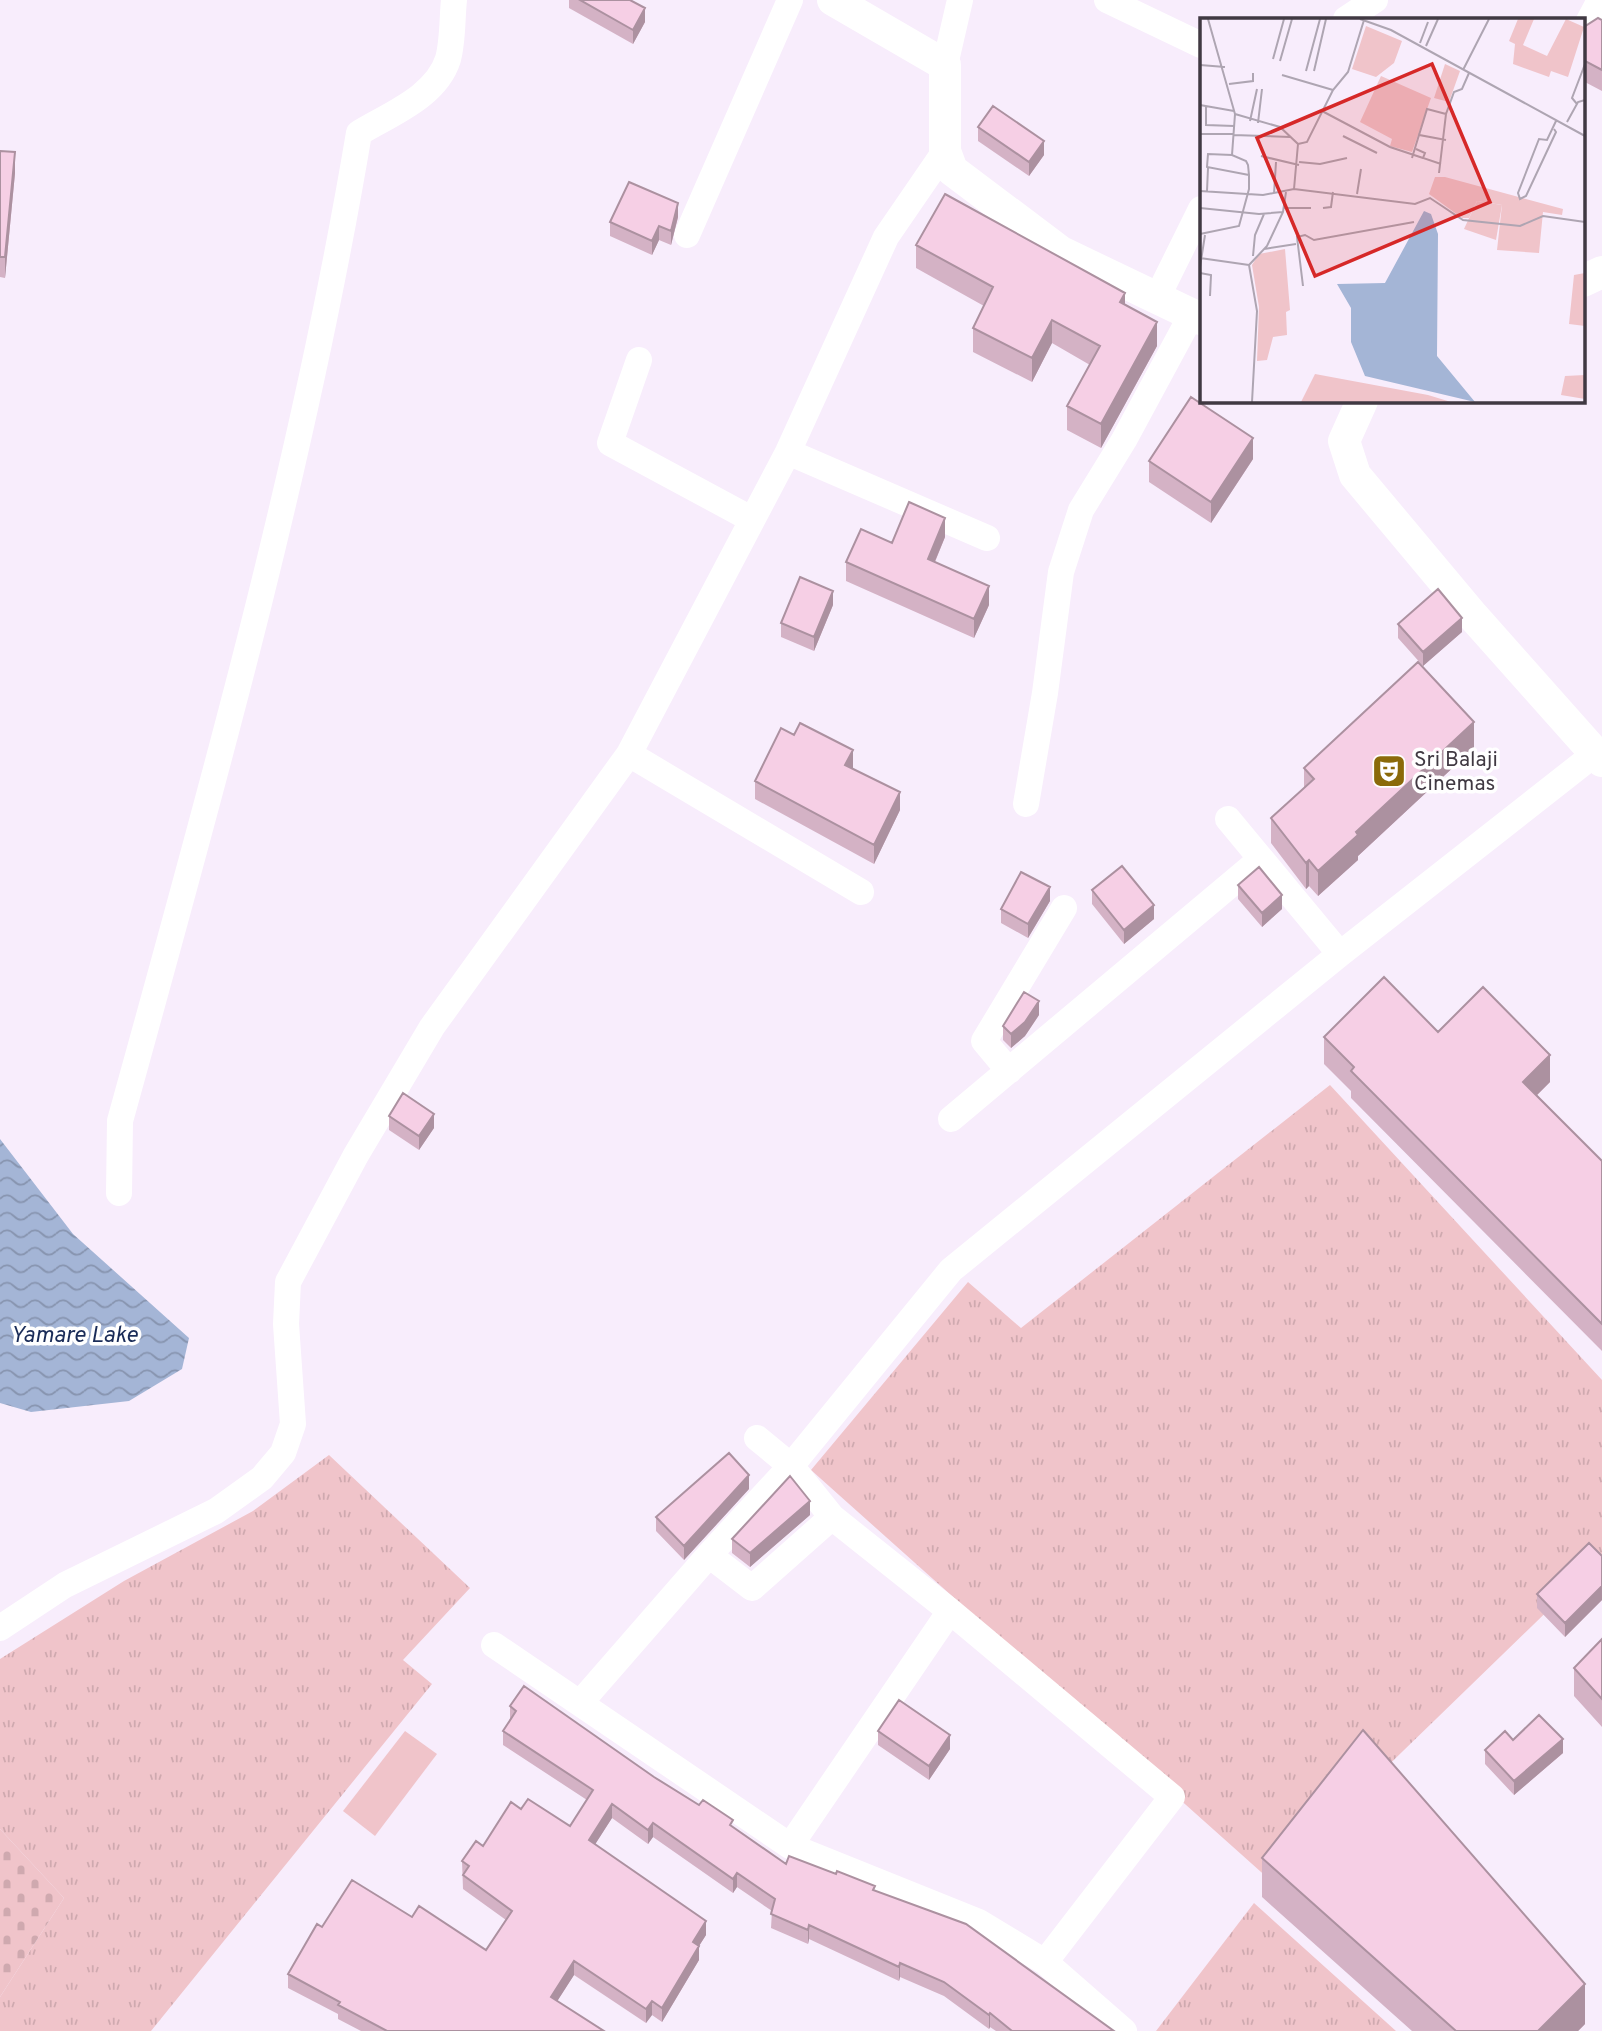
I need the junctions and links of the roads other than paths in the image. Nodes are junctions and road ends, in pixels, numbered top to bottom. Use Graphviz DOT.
graph roads {
  1 [pos="454,0"];
  2 [pos="790,0"];
  3 [pos="833,0"];
  4 [pos="960,0"];
  5 [pos="1107,0"];
  6 [pos="1376,0"];
  7 [pos="1600,0"];
  8 [pos="1348,18"];
  9 [pos="1584,30"];
  10 [pos="1200,45"];
  11 [pos="946,65"];
  12 [pos="944,151"];
  13 [pos="1200,211"];
  14 [pos="687,235"];
  15 [pos="1602,272"];
  16 [pos="1584,281"];
  17 [pos="1157,298"];
  18 [pos="1197,316"];
  19 [pos="639,360"];
  20 [pos="1362,402"];
  21 [pos="788,452"];
  22 [pos="751,519"];
  23 [pos="987,538"];
  24 [pos="629,754"];
  25 [pos="1599,757"];
  26 [pos="1026,804"];
  27 [pos="1228,819"];
  28 [pos="1261,859"];
  29 [pos="861,892"];
  30 [pos="1064,908"];
  31 [pos="1340,954"];
  32 [pos="1009,1071"];
  33 [pos="951,1119"];
  34 [pos="118,1192"];
  35 [pos="757,1438"];
  36 [pos="791,1466"];
  37 [pos="832,1517"];
  38 [pos="709,1555"];
  39 [pos="950,1611"];
  40 [pos="0,1628"];
  41 [pos="494,1645"];
  42 [pos="580,1703"];
  43 [pos="790,1846"];
  44 [pos="1045,1962"];
  45 [pos="1124,2031"];
  1 -- 34 [label="street"];
  2 -- 14 [label="street"];
  3 -- 11 [label="street"];
  4 -- 11 [label="street"];
  5 -- 10 [label="street"];
  6 -- 8 [label="street"];
  7 -- 9 [label="street"];
  11 -- 12 [label="street"];
  12 -- 17 [label="street"];
  12 -- 21 [label="street"];
  13 -- 17 [label="street"];
  15 -- 16 [label="street"];
  17 -- 18 [label="street"];
  18 -- 26 [label="street"];
  19 -- 22 [label="street"];
  20 -- 25 [label="street"];
  21 -- 22 [label="street"];
  21 -- 23 [label="street"];
  22 -- 24 [label="street"];
  24 -- 29 [label="street"];
  24 -- 40 [label="street"];
  25 -- 31 [label="street"];
  27 -- 28 [label="street"];
  28 -- 31 [label="street"];
  28 -- 32 [label="street"];
  30 -- 32 [label="street"];
  31 -- 36 [label="street"];
  32 -- 33 [label="street"];
  35 -- 36 [label="street"];
  36 -- 37 [label="street"];
  36 -- 38 [label="street"];
  37 -- 38 [label="street"];
  37 -- 39 [label="street"];
  38 -- 42 [label="street"];
  39 -- 43 [label="street"];
  39 -- 44 [label="street"];
  41 -- 42 [label="street"];
  42 -- 43 [label="street"];
  43 -- 44 [label="street"];
  44 -- 45 [label="street"];
}
